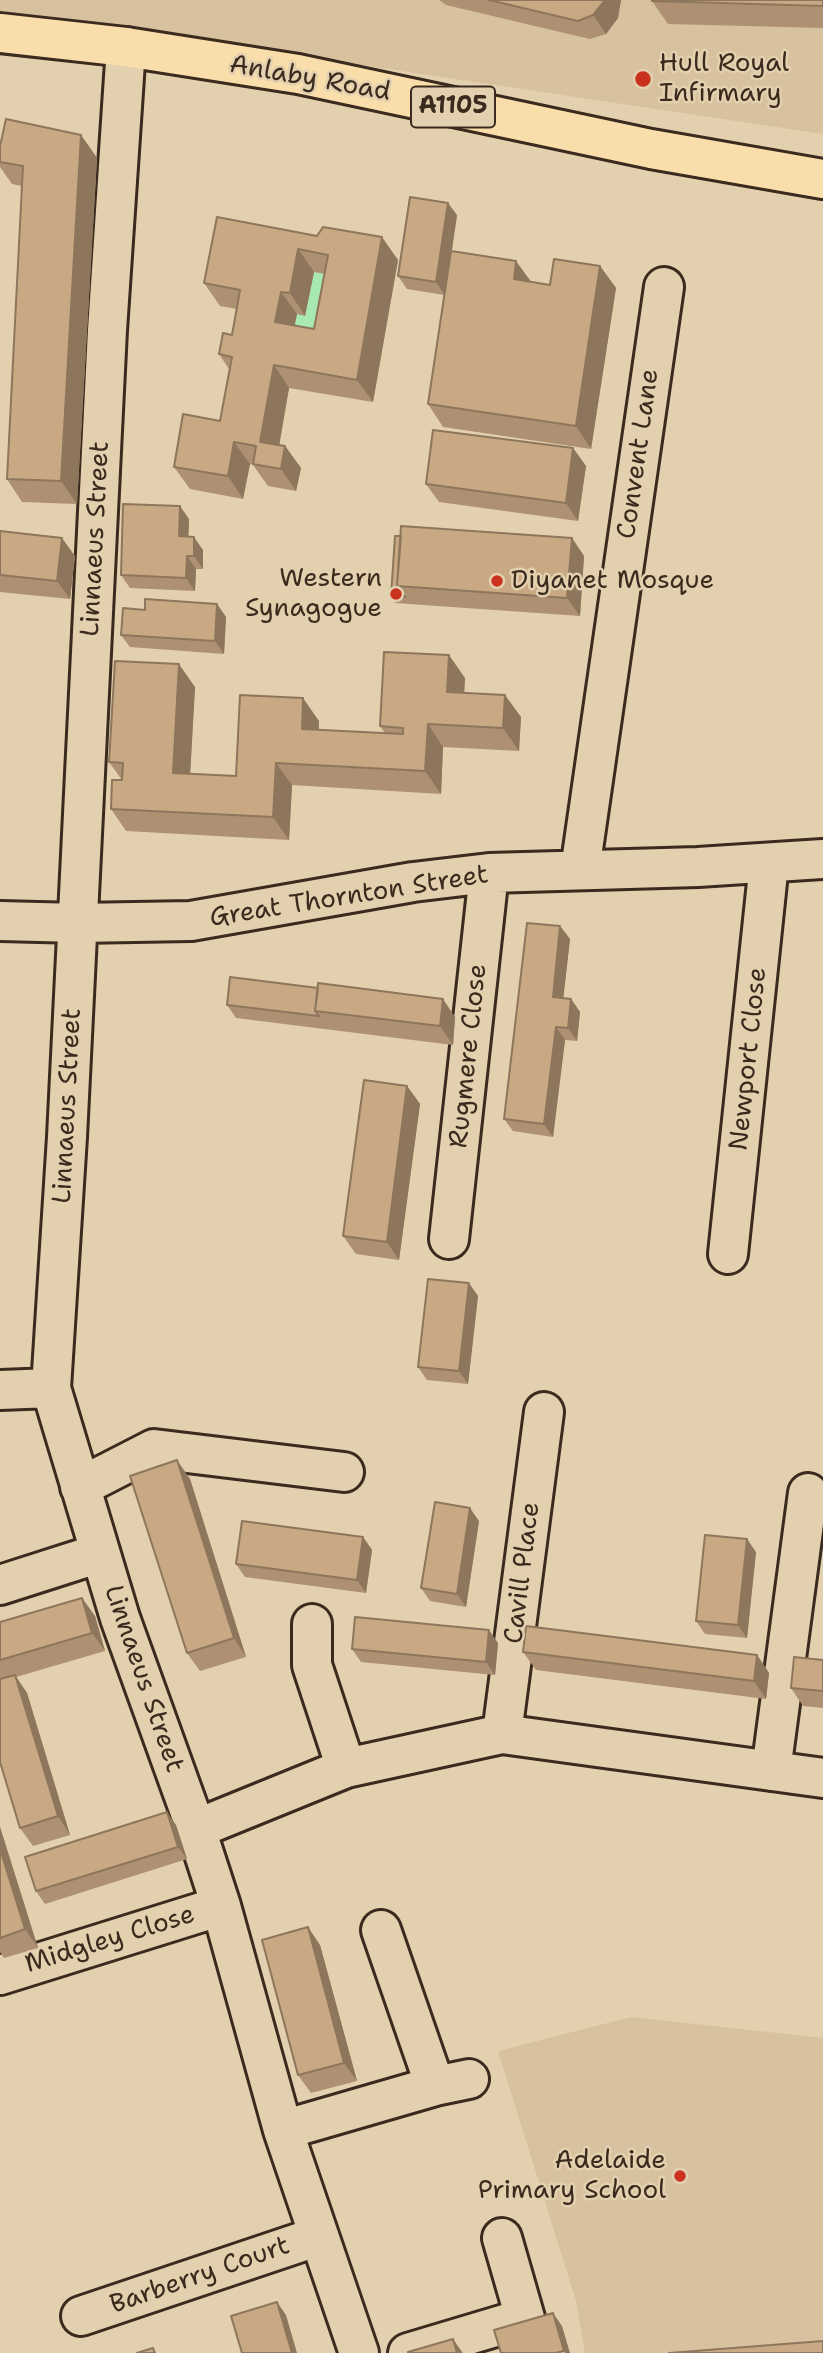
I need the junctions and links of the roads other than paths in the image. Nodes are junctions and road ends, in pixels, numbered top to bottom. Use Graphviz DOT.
graph roads {
  1 [pos="0,33"];
  2 [pos="126,47"];
  3 [pos="823,179"];
  4 [pos="664,287"];
  5 [pos="823,859"];
  6 [pos="769,863"];
  7 [pos="580,870"];
  8 [pos="489,873"];
  9 [pos="0,921"];
  10 [pos="78,923"];
  11 [pos="449,1239"];
  12 [pos="728,1254"];
  13 [pos="51,1388"];
  14 [pos="0,1390"];
  15 [pos="544,1412"];
  16 [pos="344,1472"];
  17 [pos="80,1487"];
  18 [pos="808,1493"];
  19 [pos="100,1553"];
  20 [pos="0,1585"];
  21 [pos="312,1623"];
  22 [pos="502,1734"];
  23 [pos="346,1768"];
  24 [pos="771,1772"];
  25 [pos="823,1778"];
  26 [pos="196,1829"];
  27 [pos="220,1906"];
  28 [pos="381,1930"];
  29 [pos="0,1975"];
  30 [pos="283,2130"];
  31 [pos="319,2236"];
  32 [pos="502,2238"];
  33 [pos="81,2316"];
  34 [pos="359,2353"];
  35 [pos="408,2353"];
  1 -- 2 [label="main road, Anlaby Road / A1105"];
  2 -- 3 [label="main road, Anlaby Road / A1105"];
  2 -- 10 [label="street, Linnaeus Street"];
  4 -- 7 [label="street, Convent Lane"];
  5 -- 6 [label="street, Great Thornton Street"];
  6 -- 7 [label="street, Great Thornton Street"];
  6 -- 12 [label="street, Newport Close"];
  7 -- 8 [label="street, Great Thornton Street"];
  8 -- 10 [label="street, Great Thornton Street"];
  8 -- 11 [label="street, Rugmere Close"];
  9 -- 10 [label="street, Great Thornton Street"];
  10 -- 13 [label="street, Linnaeus Street"];
  13 -- 14 [label="street"];
  13 -- 17 [label="street, Linnaeus Street"];
  15 -- 22 [label="street, Cavill Place"];
  16 -- 17 [label="street"];
  17 -- 19 [label="street, Linnaeus Street"];
  18 -- 24 [label="street"];
  19 -- 20 [label="street"];
  19 -- 26 [label="street, Linnaeus Street"];
  21 -- 23 [label="street"];
  22 -- 23 [label="street"];
  22 -- 24 [label="street"];
  23 -- 26 [label="street"];
  24 -- 25 [label="street"];
  26 -- 27 [label="street, Linnaeus Street"];
  27 -- 29 [label="street, Midgley Close"];
  27 -- 30 [label="street, Linnaeus Street"];
  28 -- 30 [label="street"];
  30 -- 31 [label="street, Linnaeus Street"];
  31 -- 33 [label="street, Barberry Court"];
  31 -- 34 [label="street, Linnaeus Street"];
  32 -- 35 [label="street"];
}
